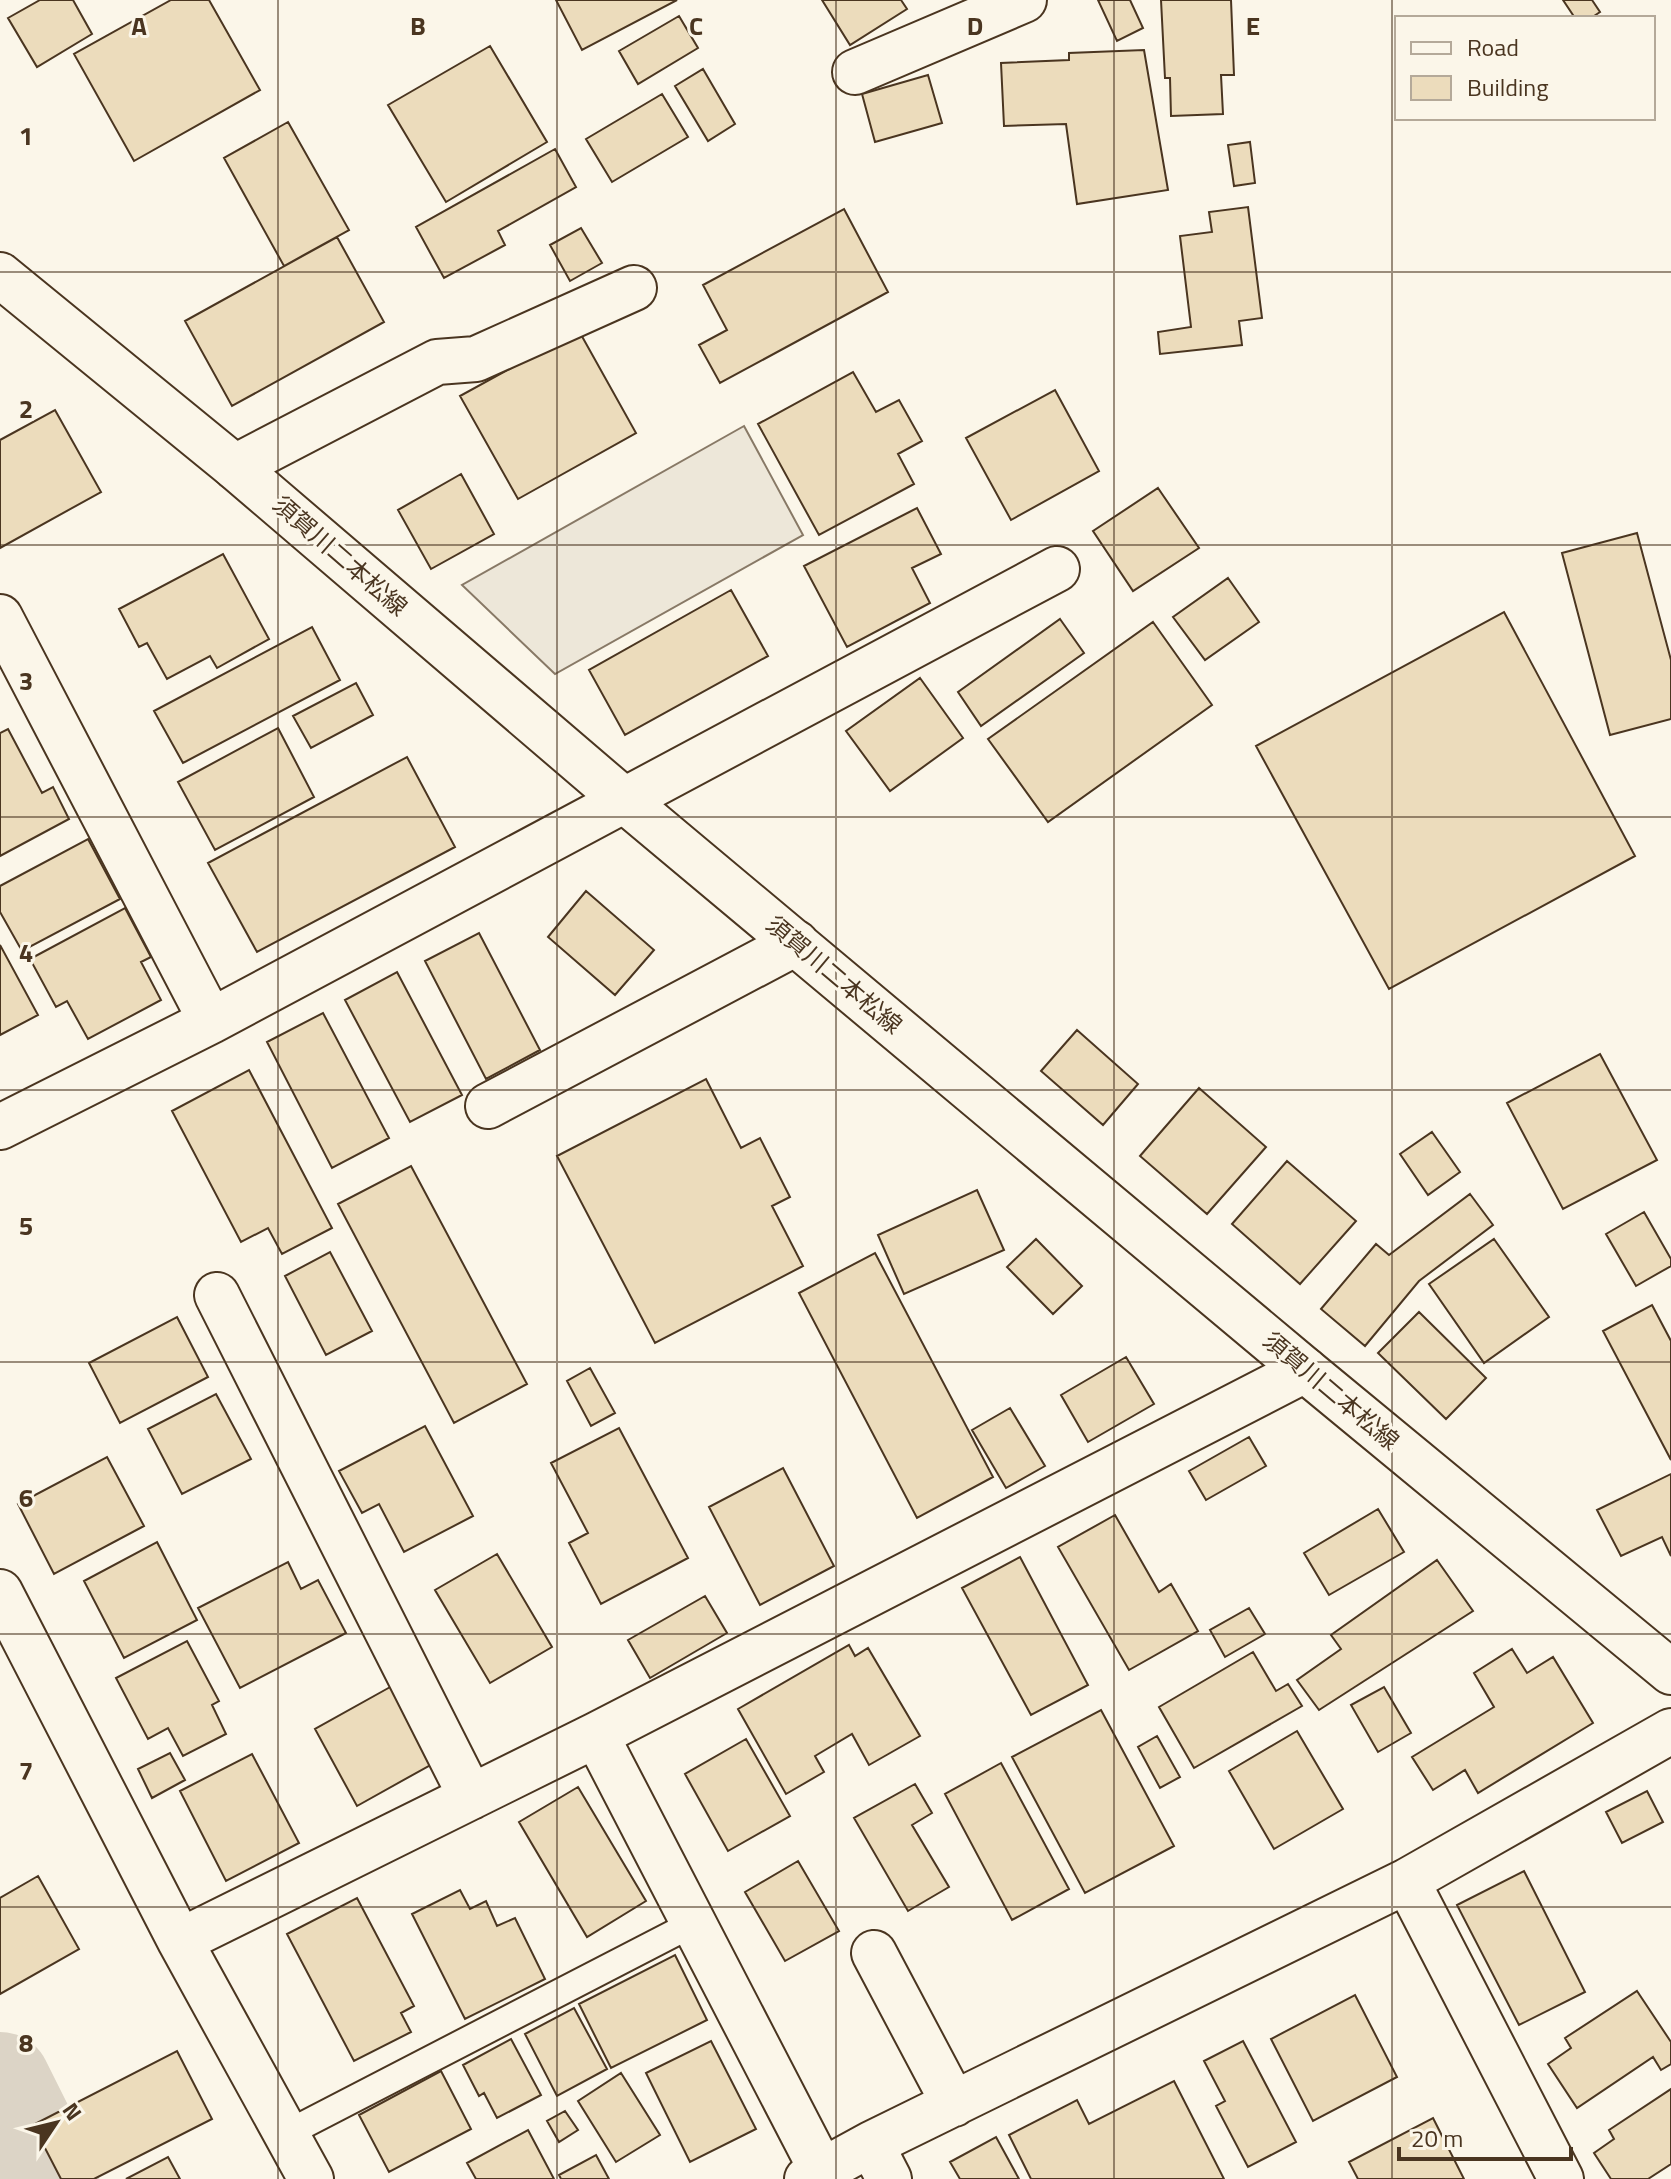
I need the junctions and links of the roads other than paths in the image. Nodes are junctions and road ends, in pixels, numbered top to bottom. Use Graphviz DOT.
graph roads {
  1 [pos="1024,0"];
  2 [pos="855,72"];
  3 [pos="0,275"];
  4 [pos="634,288"];
  5 [pos="235,467"];
  6 [pos="1057,569"];
  7 [pos="0,617"];
  8 [pos="624,800"];
  9 [pos="796,943"];
  10 [pos="211,1021"];
  11 [pos="488,1106"];
  12 [pos="0,1127"];
  13 [pos="217,1295"];
  14 [pos="1305,1370"];
  15 [pos="0,1592"];
  16 [pos="1671,1672"];
  17 [pos="1671,1731"];
  18 [pos="596,1735"];
  19 [pos="471,1797"];
  20 [pos="1407,1881"];
  21 [pos="694,1923"];
  22 [pos="180,1941"];
  23 [pos="874,1953"];
  24 [pos="954,2104"];
  25 [pos="286,2134"];
  26 [pos="880,2162"];
  27 [pos="815,2175"];
  28 [pos="311,2179"];
  29 [pos="1561,2179"];
  1 -- 2 [label="street"];
  3 -- 5 [label="street, 須賀川二本松線"];
  4 -- 5 [label="street"];
  5 -- 8 [label="street, 須賀川二本松線"];
  6 -- 8 [label="street"];
  7 -- 10 [label="street"];
  8 -- 9 [label="street, 須賀川二本松線"];
  8 -- 10 [label="street"];
  9 -- 11 [label="street"];
  9 -- 14 [label="street, 須賀川二本松線"];
  10 -- 12 [label="street"];
  13 -- 19 [label="street"];
  14 -- 16 [label="street, 須賀川二本松線"];
  14 -- 18 [label="street"];
  15 -- 22 [label="street"];
  17 -- 20 [label="street"];
  18 -- 19 [label="street"];
  18 -- 21 [label="street"];
  19 -- 22 [label="street"];
  20 -- 24 [label="street"];
  20 -- 29 [label="street"];
  21 -- 25 [label="lane"];
  21 -- 27 [label="street"];
  22 -- 25 [label="street"];
  23 -- 24 [label="street"];
  24 -- 26 [label="street"];
  25 -- 28 [label="street"];
  26 -- 27 [label="street"];
}
